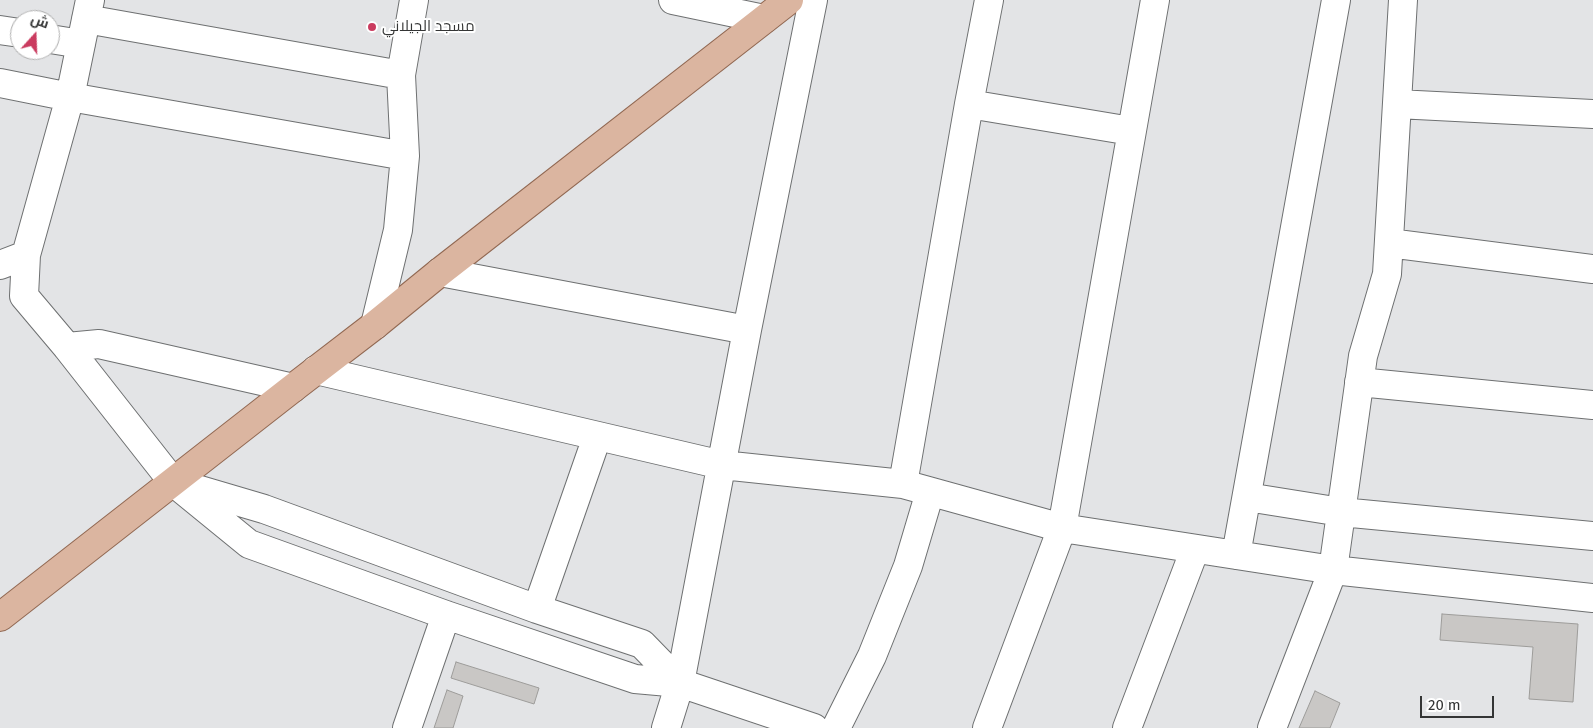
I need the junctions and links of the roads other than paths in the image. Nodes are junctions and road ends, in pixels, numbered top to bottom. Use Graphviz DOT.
graph roads {
  1 [pos="414,0"];
  2 [pos="674,0"];
  3 [pos="789,0"];
  4 [pos="814,0"];
  5 [pos="990,0"];
  6 [pos="1155,0"];
  7 [pos="1336,0"];
  8 [pos="1403,0"];
  9 [pos="764,19"];
  10 [pos="86,21"];
  11 [pos="60,34"];
  12 [pos="401,75"];
  13 [pos="0,83"];
  14 [pos="70,97"];
  15 [pos="969,104"];
  16 [pos="1397,104"];
  17 [pos="1593,114"];
  18 [pos="1131,131"];
  19 [pos="405,156"];
  20 [pos="1389,243"];
  21 [pos="26,255"];
  22 [pos="0,265"];
  23 [pos="1593,269"];
  24 [pos="440,272"];
  25 [pos="375,325"];
  26 [pos="747,330"];
  27 [pos="67,347"];
  28 [pos="316,370"];
  29 [pos="1359,382"];
  30 [pos="293,388"];
  31 [pos="1593,405"];
  32 [pos="597,437"];
  33 [pos="722,465"];
  34 [pos="173,482"];
  35 [pos="903,484"];
  36 [pos="930,492"];
  37 [pos="1247,497"];
  38 [pos="1341,512"];
  39 [pos="1062,528"];
  40 [pos="1593,536"];
  41 [pos="1195,549"];
  42 [pos="1236,555"];
  43 [pos="1334,570"];
  44 [pos="1593,598"];
  45 [pos="537,609"];
  46 [pos="446,615"];
  47 [pos="0,617"];
  48 [pos="680,683"];
  49 [pos="408,728"];
  50 [pos="666,728"];
  51 [pos="814,728"];
  52 [pos="836,728"];
  53 [pos="987,728"];
  54 [pos="1127,728"];
  55 [pos="1272,728"];
  1 -- 12 [label="street"];
  2 -- 9 [label="street"];
  3 -- 9 [label="main road"];
  4 -- 26 [label="street"];
  5 -- 15 [label="street"];
  6 -- 18 [label="street"];
  7 -- 37 [label="street"];
  8 -- 16 [label="street"];
  9 -- 24 [label="main road"];
  10 -- 11 [label="street"];
  10 -- 12 [label="street"];
  10 -- 14 [label="street"];
  12 -- 19 [label="street"];
  13 -- 14 [label="street"];
  14 -- 19 [label="street"];
  14 -- 21 [label="street"];
  15 -- 18 [label="street"];
  15 -- 35 [label="street"];
  16 -- 17 [label="street"];
  16 -- 20 [label="street"];
  18 -- 39 [label="street"];
  19 -- 25 [label="street"];
  20 -- 23 [label="street"];
  20 -- 29 [label="street"];
  21 -- 22 [label="street"];
  21 -- 27 [label="street"];
  24 -- 25 [label="main road"];
  24 -- 26 [label="street"];
  25 -- 28 [label="main road"];
  26 -- 33 [label="street"];
  27 -- 30 [label="street"];
  27 -- 34 [label="street"];
  28 -- 30 [label="main road"];
  28 -- 32 [label="street"];
  29 -- 31 [label="street"];
  29 -- 38 [label="street"];
  30 -- 34 [label="main road"];
  32 -- 33 [label="street"];
  32 -- 45 [label="street"];
  33 -- 35 [label="street"];
  33 -- 48 [label="street"];
  34 -- 45 [label="street"];
  34 -- 46 [label="street"];
  34 -- 47 [label="main road"];
  35 -- 36 [label="street"];
  36 -- 39 [label="street"];
  36 -- 52 [label="street"];
  37 -- 38 [label="street"];
  37 -- 42 [label="street"];
  38 -- 40 [label="street"];
  38 -- 43 [label="street"];
  39 -- 41 [label="street"];
  39 -- 53 [label="street"];
  41 -- 42 [label="street"];
  41 -- 54 [label="street"];
  42 -- 43 [label="street"];
  43 -- 44 [label="street"];
  43 -- 55 [label="street"];
  45 -- 48 [label="street"];
  46 -- 48 [label="street"];
  46 -- 49 [label="street"];
  48 -- 50 [label="street"];
  48 -- 51 [label="street"];
}
